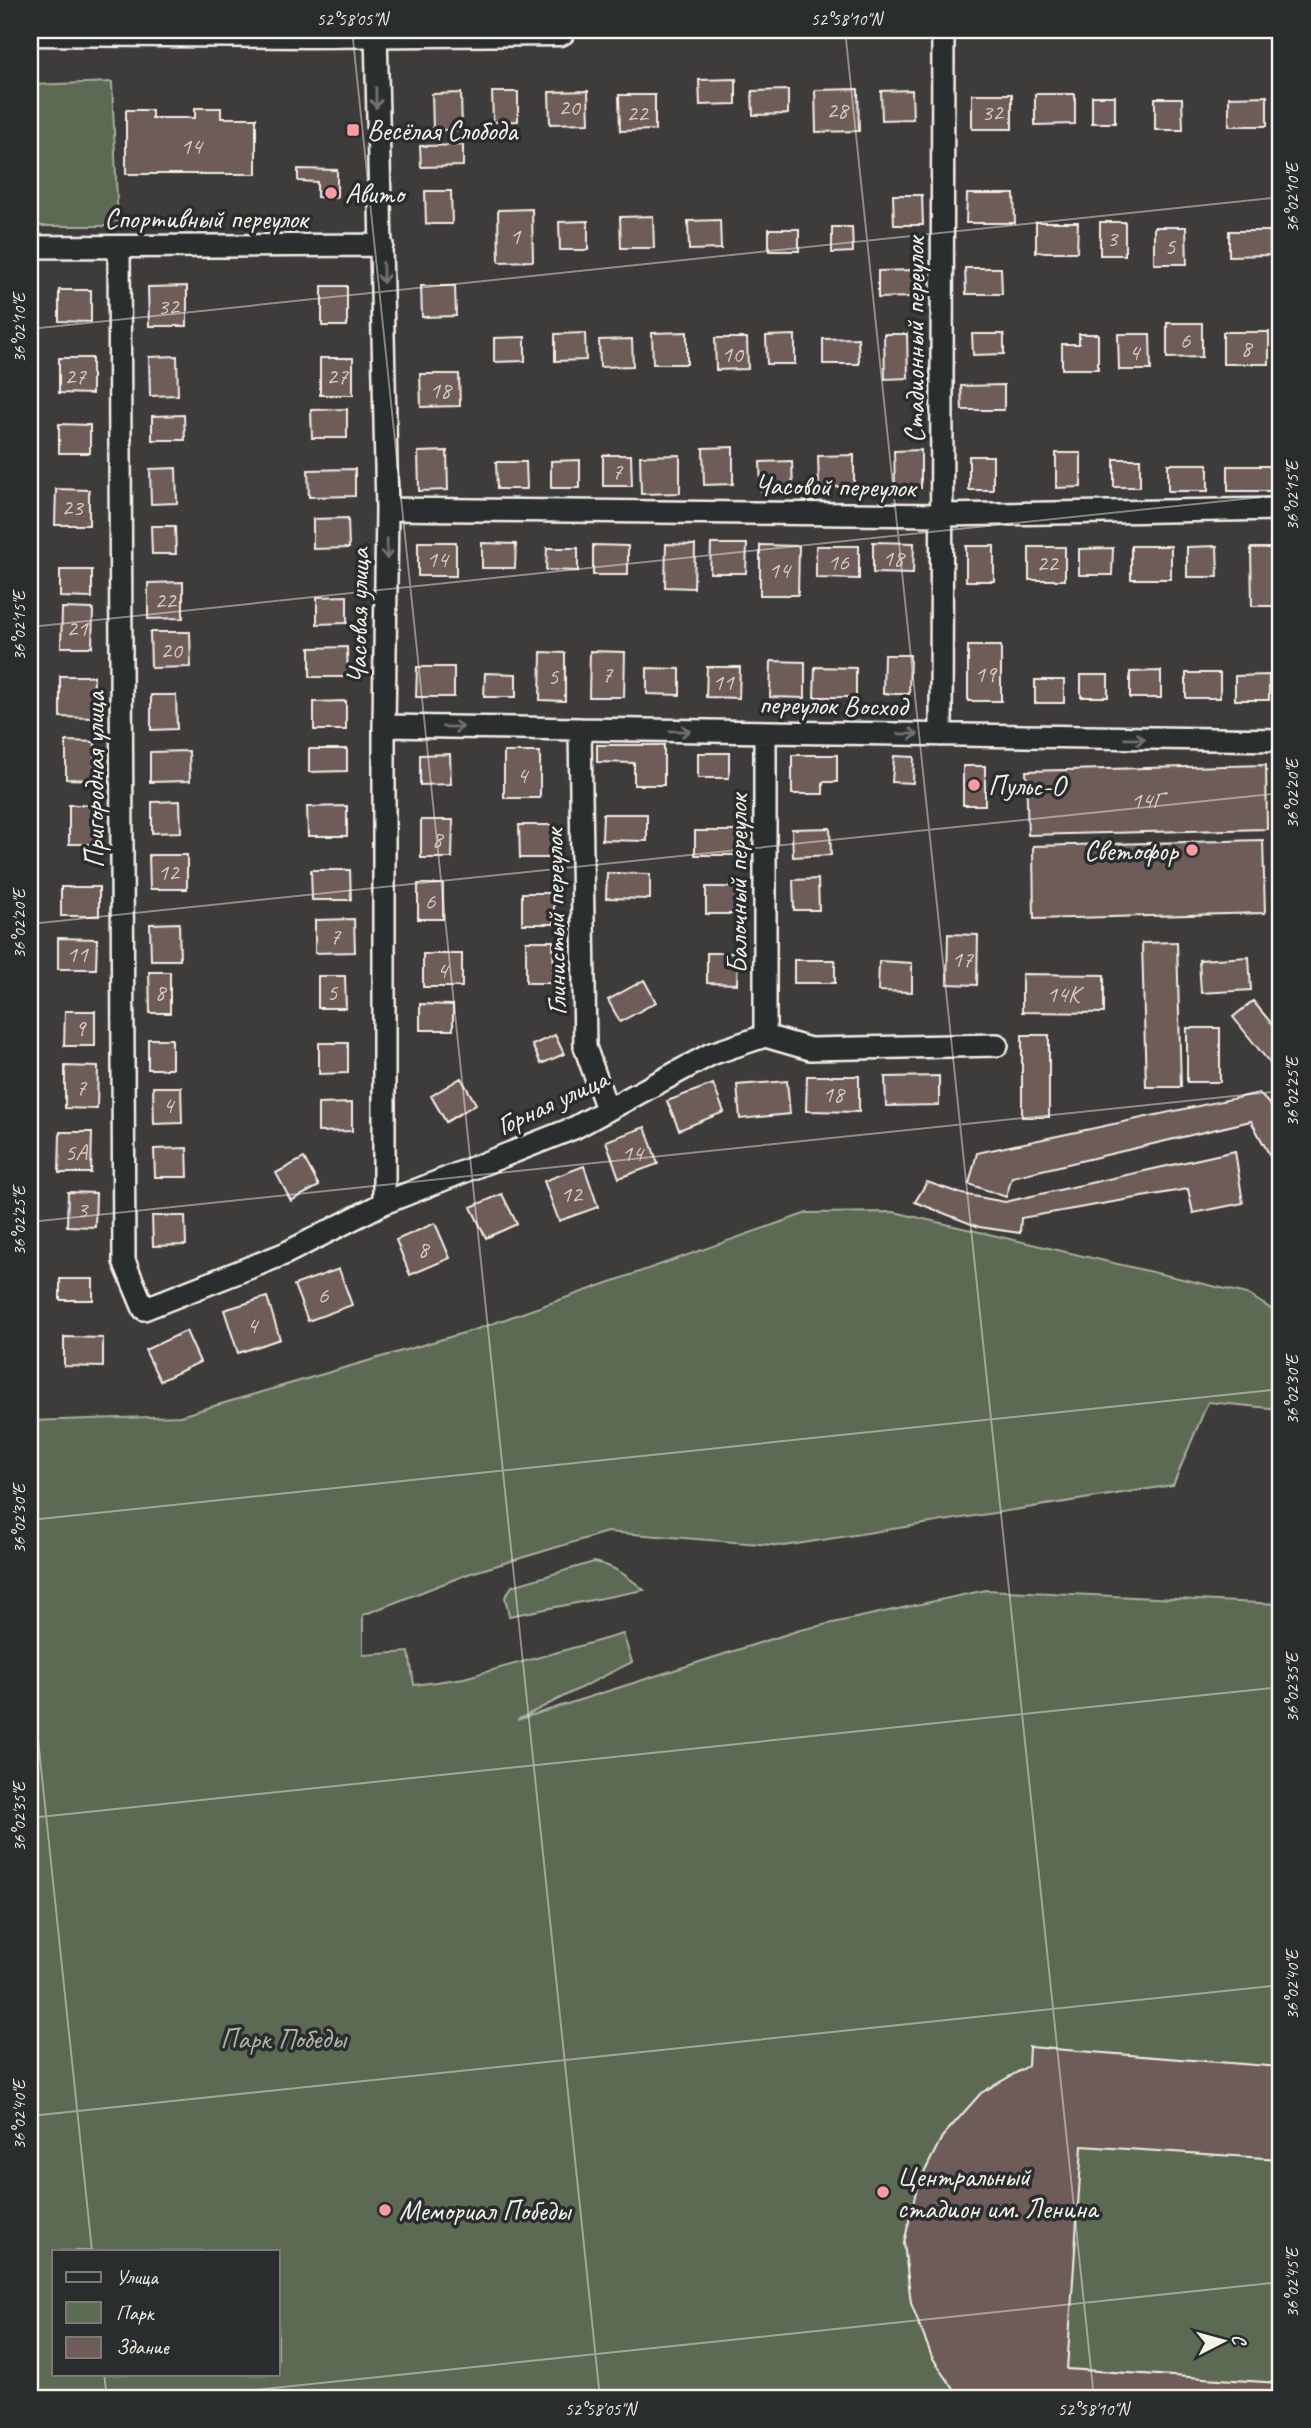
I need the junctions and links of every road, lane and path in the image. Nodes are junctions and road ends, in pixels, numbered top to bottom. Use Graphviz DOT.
graph roads {
  1 [pos="30,30"];
  2 [pos="376,30"];
  3 [pos="560,30"];
  4 [pos="943,30"];
  5 [pos="382,245"];
  6 [pos="30,247"];
  7 [pos="119,247"];
  8 [pos="387,509"];
  9 [pos="1281,509"];
  10 [pos="943,515"];
  11 [pos="384,726"];
  12 [pos="580,729"];
  13 [pos="765,732"];
  14 [pos="941,735"];
  15 [pos="1281,740"];
  16 [pos="765,1035"];
  17 [pos="998,1045"];
  18 [pos="607,1110"];
  19 [pos="384,1203"];
  20 [pos="144,1309"];
  1 -- 2 [label="main road"];
  2 -- 3 [label="main road"];
  2 -- 5 [label="street, Часовая улица, one-way"];
  4 -- 10 [label="street, Стадионный переулок"];
  5 -- 7 [label="street, Спортивный переулок"];
  5 -- 8 [label="street, Часовая улица, one-way"];
  6 -- 7 [label="street, Спортивный переулок"];
  7 -- 20 [label="street, Пригородная улица"];
  8 -- 10 [label="street, Часовой переулок"];
  8 -- 11 [label="street, Часовая улица, one-way"];
  9 -- 10 [label="street, Часовой переулок"];
  10 -- 14 [label="street, Стадионный переулок"];
  11 -- 12 [label="street, переулок Восход, one-way"];
  11 -- 19 [label="street, Часовая улица"];
  12 -- 13 [label="street, переулок Восход, one-way"];
  12 -- 18 [label="street, Глинистый переулок"];
  13 -- 14 [label="street, переулок Восход, one-way"];
  13 -- 16 [label="street, Балочный переулок"];
  14 -- 15 [label="street, переулок Восход, one-way"];
  16 -- 17 [label="street"];
  16 -- 18 [label="street, Горная улица"];
  18 -- 19 [label="street, Горная улица"];
  19 -- 20 [label="street, Горная улица"];
}
